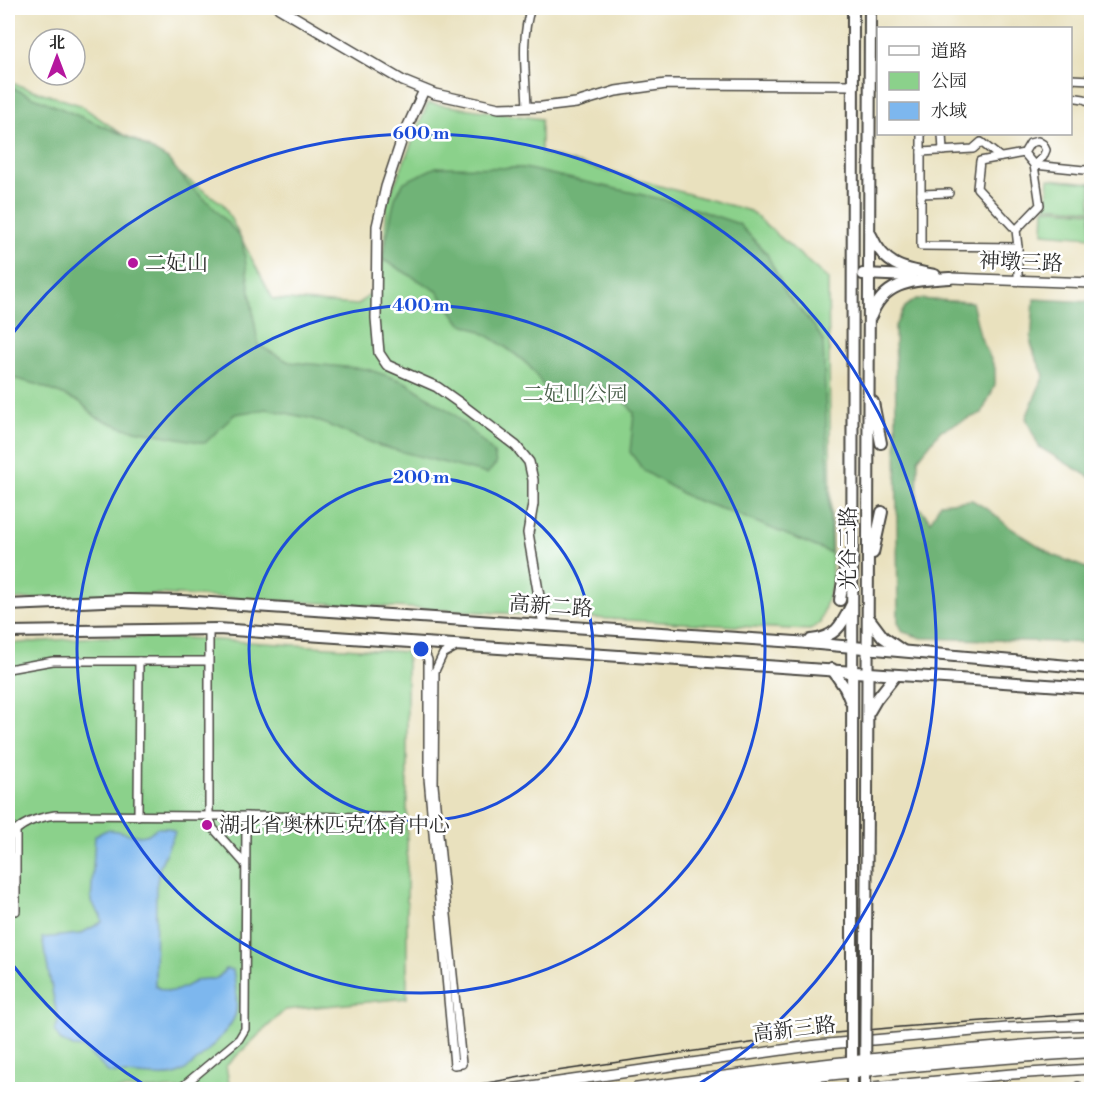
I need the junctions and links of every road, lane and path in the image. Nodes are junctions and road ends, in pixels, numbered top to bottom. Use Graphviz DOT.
graph roads {
  1 [pos="279,8"];
  2 [pos="531,8"];
  3 [pos="853,8"];
  4 [pos="870,8"];
  5 [pos="877,8"];
  6 [pos="871,47"];
  7 [pos="1072,79"];
  8 [pos="1092,80"];
  9 [pos="854,85"];
  10 [pos="424,90"];
  11 [pos="1072,97"];
  12 [pos="1092,102"];
  13 [pos="527,107"];
  14 [pos="921,135"];
  15 [pos="942,135"];
  16 [pos="943,151"];
  17 [pos="921,152"];
  18 [pos="1024,153"];
  19 [pos="1000,158"];
  20 [pos="1034,165"];
  21 [pos="1092,169"];
  22 [pos="949,193"];
  23 [pos="921,194"];
  24 [pos="869,230"];
  25 [pos="1017,230"];
  26 [pos="1018,248"];
  27 [pos="853,274"];
  28 [pos="869,274"];
  29 [pos="950,278"];
  30 [pos="1018,280"];
  31 [pos="1092,283"];
  32 [pos="868,324"];
  33 [pos="868,380"];
  34 [pos="881,442"];
  35 [pos="882,512"];
  36 [pos="851,529"];
  37 [pos="868,573"];
  38 [pos="840,600"];
  39 [pos="852,603"];
  40 [pos="8,605"];
  41 [pos="868,617"];
  42 [pos="544,625"];
  43 [pos="209,629"];
  44 [pos="8,632"];
  45 [pos="406,641"];
  46 [pos="796,642"];
  47 [pos="459,646"];
  48 [pos="853,648"];
  49 [pos="867,648"];
  50 [pos="908,653"];
  51 [pos="139,661"];
  52 [pos="208,662"];
  53 [pos="1092,668"];
  54 [pos="8,669"];
  55 [pos="832,669"];
  56 [pos="853,671"];
  57 [pos="869,672"];
  58 [pos="895,676"];
  59 [pos="1092,688"];
  60 [pos="852,706"];
  61 [pos="868,715"];
  62 [pos="138,816"];
  63 [pos="209,816"];
  64 [pos="246,816"];
  65 [pos="394,817"];
  66 [pos="8,825"];
  67 [pos="16,830"];
  68 [pos="8,838"];
  69 [pos="245,864"];
  70 [pos="8,906"];
  71 [pos="1092,1025"];
  72 [pos="1092,1042"];
  73 [pos="1092,1051"];
  74 [pos="1092,1069"];
  75 [pos="175,1089"];
  76 [pos="503,1089"];
  77 [pos="634,1089"];
  78 [pos="699,1089"];
  79 [pos="841,1089"];
  80 [pos="852,1089"];
  81 [pos="866,1089"];
  1 -- 10 [label="street"];
  2 -- 13 [label="street"];
  3 -- 9 [label="main road, 光谷三路"];
  4 -- 6 [label="main road, 光谷三路"];
  5 -- 6 [label="main road"];
  6 -- 24 [label="main road, 光谷三路"];
  7 -- 8 [label="street"];
  9 -- 13 [label="street"];
  9 -- 27 [label="main road, 光谷三路"];
  10 -- 13 [label="street"];
  10 -- 42 [label="street"];
  11 -- 12 [label="street"];
  14 -- 17 [label="street"];
  15 -- 16 [label="street"];
  16 -- 17 [label="street"];
  16 -- 19 [label="street"];
  17 -- 23 [label="street"];
  18 -- 19 [label="street"];
  18 -- 20 [label="street"];
  18 -- 20 [label="street"];
  19 -- 25 [label="street"];
  20 -- 21 [label="street"];
  20 -- 25 [label="street"];
  22 -- 23 [label="street"];
  23 -- 26 [label="street"];
  24 -- 28 [label="main road, 光谷三路"];
  24 -- 29 [label="main road"];
  25 -- 26 [label="street"];
  26 -- 30 [label="street"];
  27 -- 28 [label="main road"];
  27 -- 36 [label="main road, 光谷三路"];
  28 -- 29 [label="main road"];
  28 -- 32 [label="main road, 光谷三路"];
  29 -- 30 [label="street, 神墩三路"];
  29 -- 32 [label="main road"];
  30 -- 31 [label="street, 神墩三路"];
  32 -- 33 [label="main road, 光谷三路"];
  33 -- 34 [label="main road"];
  33 -- 37 [label="main road, 光谷三路"];
  35 -- 37 [label="main road"];
  36 -- 38 [label="main road"];
  36 -- 39 [label="main road, 光谷三路"];
  37 -- 41 [label="main road, 光谷三路"];
  39 -- 46 [label="main road"];
  39 -- 48 [label="main road, 光谷三路"];
  40 -- 42 [label="main road, 高新二路"];
  41 -- 49 [label="main road, 光谷三路"];
  41 -- 50 [label="main road"];
  42 -- 46 [label="main road, 高新二路"];
  43 -- 44 [label="main road"];
  43 -- 45 [label="main road"];
  43 -- 52 [label="street"];
  45 -- 47 [label="main road"];
  45 -- 47 [label="street"];
  46 -- 48 [label="main road, 高新二路"];
  47 -- 55 [label="main road"];
  48 -- 49 [label="main road, 高新二路"];
  48 -- 56 [label="main road, 光谷三路"];
  49 -- 50 [label="main road, 高新二路"];
  49 -- 57 [label="main road, 光谷三路"];
  50 -- 53 [label="main road, 高新二路"];
  51 -- 52 [label="street"];
  51 -- 54 [label="street"];
  51 -- 62 [label="street"];
  52 -- 63 [label="street"];
  55 -- 56 [label="main road"];
  55 -- 60 [label="main road"];
  56 -- 57 [label="main road"];
  56 -- 60 [label="main road, 光谷三路"];
  57 -- 58 [label="main road"];
  57 -- 61 [label="main road, 光谷三路"];
  58 -- 59 [label="main road"];
  58 -- 61 [label="main road"];
  60 -- 80 [label="main road, 光谷三路, bridge"];
  61 -- 81 [label="main road, 光谷三路, bridge"];
  62 -- 63 [label="street"];
  62 -- 67 [label="street"];
  63 -- 64 [label="street"];
  63 -- 69 [label="street"];
  64 -- 65 [label="street"];
  64 -- 69 [label="street"];
  66 -- 67 [label="street"];
  67 -- 68 [label="street"];
  67 -- 70 [label="street"];
  69 -- 75 [label="street"];
  71 -- 76 [label="street, 高新三路"];
  72 -- 77 [label="highway, 高新三路, bridge"];
  73 -- 78 [label="highway, bridge"];
  74 -- 79 [label="street"];
}
